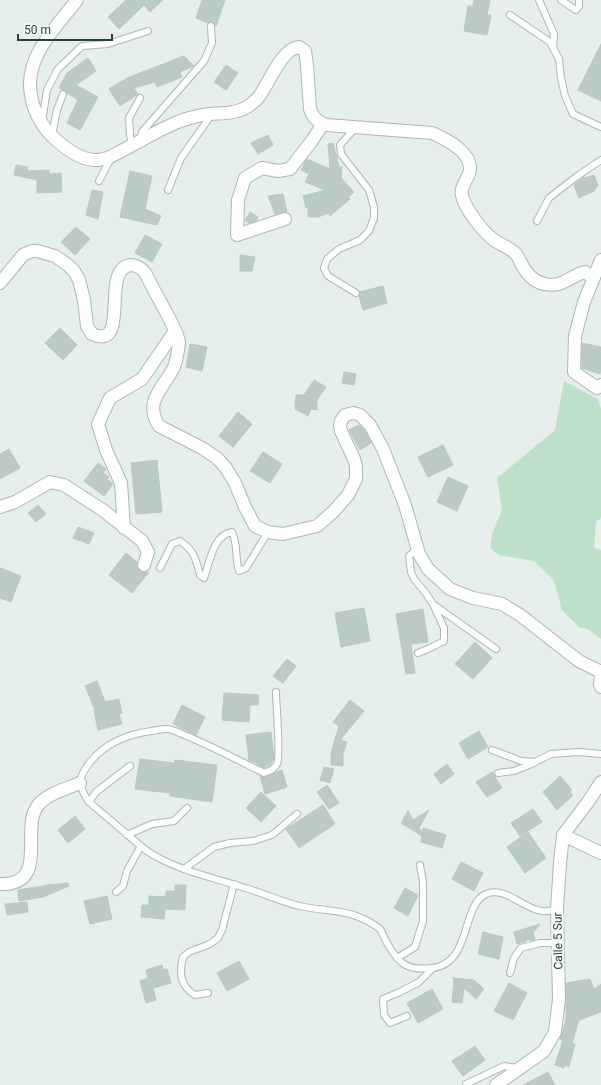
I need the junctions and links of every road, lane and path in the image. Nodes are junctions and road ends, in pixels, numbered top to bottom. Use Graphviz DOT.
graph roads {
  1 [pos="77,0"];
  2 [pos="538,0"];
  3 [pos="561,0"];
  4 [pos="579,0"];
  5 [pos="510,15"];
  6 [pos="211,26"];
  7 [pos="148,30"];
  8 [pos="553,48"];
  9 [pos="63,94"];
  10 [pos="140,98"];
  11 [pos="212,114"];
  12 [pos="42,123"];
  13 [pos="322,124"];
  14 [pos="356,127"];
  15 [pos="601,127"];
  16 [pos="52,136"];
  17 [pos="136,143"];
  18 [pos="112,156"];
  19 [pos="601,160"];
  20 [pos="99,181"];
  21 [pos="168,190"];
  22 [pos="285,219"];
  23 [pos="537,221"];
  24 [pos="601,260"];
  25 [pos="593,278"];
  26 [pos="0,283"];
  27 [pos="356,293"];
  28 [pos="175,331"];
  29 [pos="601,385"];
  30 [pos="0,507"];
  31 [pos="124,528"];
  32 [pos="268,532"];
  33 [pos="417,549"];
  34 [pos="144,565"];
  35 [pos="160,568"];
  36 [pos="433,604"];
  37 [pos="496,649"];
  38 [pos="418,653"];
  39 [pos="601,672"];
  40 [pos="601,676"];
  41 [pos="601,687"];
  42 [pos="276,692"];
  43 [pos="492,750"];
  44 [pos="601,754"];
  45 [pos="536,762"];
  46 [pos="130,766"];
  47 [pos="498,773"];
  48 [pos="601,782"];
  49 [pos="80,783"];
  50 [pos="89,802"];
  51 [pos="187,808"];
  52 [pos="297,814"];
  53 [pos="127,835"];
  54 [pos="563,835"];
  55 [pos="141,846"];
  56 [pos="601,853"];
  57 [pos="420,865"];
  58 [pos="184,869"];
  59 [pos="0,884"];
  60 [pos="234,884"];
  61 [pos="116,892"];
  62 [pos="557,909"];
  63 [pos="557,944"];
  64 [pos="397,958"];
  65 [pos="433,968"];
  66 [pos="510,973"];
  67 [pos="208,993"];
  68 [pos="407,1016"];
  69 [pos="521,1068"];
  70 [pos="466,1084"];
  71 [pos="496,1085"];
  1 -- 12 [label="street"];
  2 -- 8 [label="lane"];
  3 -- 4 [label="lane"];
  5 -- 8 [label="lane"];
  6 -- 17 [label="lane"];
  7 -- 12 [label="lane"];
  8 -- 15 [label="lane"];
  9 -- 16 [label="lane"];
  10 -- 17 [label="lane"];
  11 -- 13 [label="street"];
  11 -- 17 [label="street"];
  11 -- 21 [label="lane"];
  12 -- 16 [label="street"];
  13 -- 14 [label="street"];
  13 -- 22 [label="street"];
  14 -- 25 [label="street"];
  14 -- 27 [label="lane"];
  16 -- 18 [label="street"];
  17 -- 18 [label="street"];
  18 -- 20 [label="lane"];
  19 -- 23 [label="lane"];
  24 -- 25 [label="street"];
  25 -- 29 [label="street"];
  26 -- 28 [label="street"];
  28 -- 31 [label="street"];
  28 -- 32 [label="street"];
  30 -- 31 [label="street"];
  31 -- 34 [label="street"];
  32 -- 33 [label="street"];
  32 -- 35 [label="lane"];
  33 -- 36 [label="lane"];
  33 -- 39 [label="street"];
  36 -- 37 [label="lane"];
  36 -- 38 [label="lane"];
  40 -- 41 [label="street"];
  42 -- 49 [label="lane"];
  43 -- 45 [label="lane"];
  44 -- 45 [label="lane"];
  45 -- 47 [label="lane"];
  46 -- 50 [label="lane"];
  48 -- 54 [label="street"];
  49 -- 50 [label="lane"];
  49 -- 59 [label="street"];
  50 -- 53 [label="lane"];
  51 -- 53 [label="lane"];
  52 -- 58 [label="lane"];
  53 -- 55 [label="lane"];
  54 -- 56 [label="street"];
  54 -- 62 [label="street, Calle 5 Sur"];
  55 -- 58 [label="lane"];
  55 -- 61 [label="lane"];
  57 -- 64 [label="lane"];
  58 -- 60 [label="lane"];
  60 -- 64 [label="lane"];
  60 -- 67 [label="lane"];
  62 -- 63 [label="street, Calle 5 Sur"];
  62 -- 65 [label="lane"];
  63 -- 66 [label="lane"];
  63 -- 69 [label="street, Calle 5 Sur"];
  64 -- 65 [label="lane"];
  65 -- 68 [label="lane"];
  69 -- 70 [label="lane"];
  69 -- 71 [label="street, Calle 5 Sur"];
}
